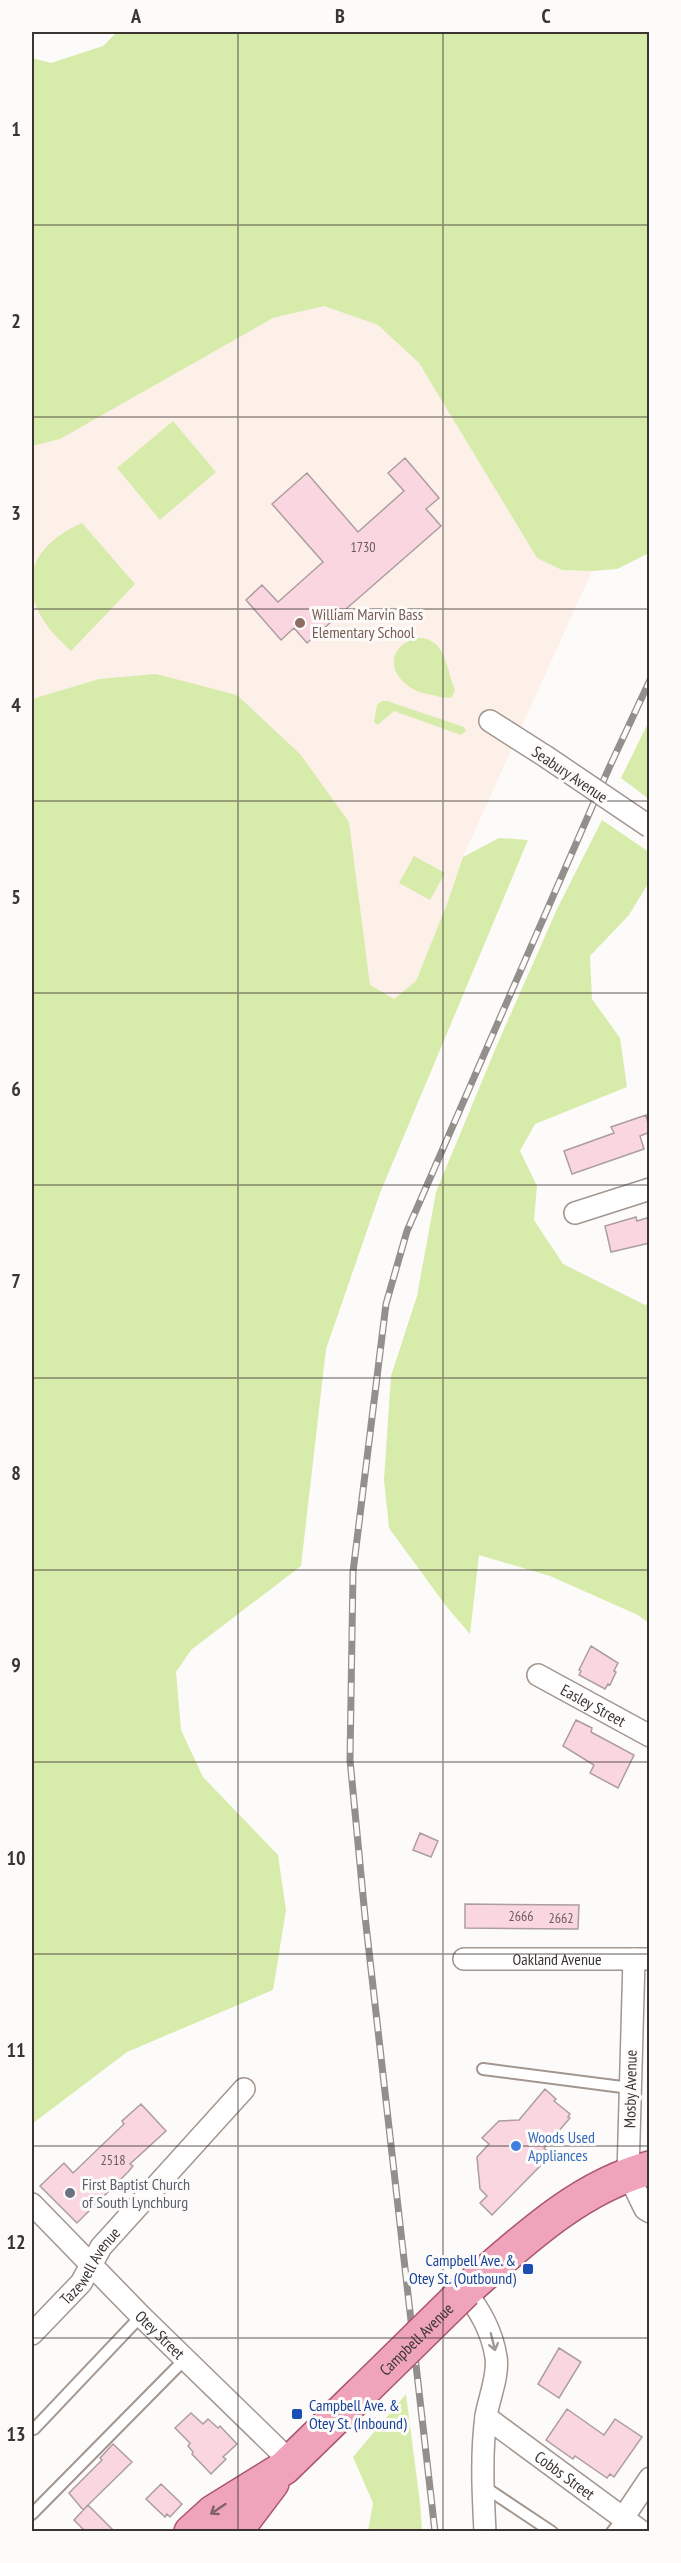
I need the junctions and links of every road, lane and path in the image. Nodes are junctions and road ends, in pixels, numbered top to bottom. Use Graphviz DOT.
graph roads {
  1 [pos="490,721"];
  2 [pos="650,827"];
  3 [pos="650,1189"];
  4 [pos="575,1213"];
  5 [pos="538,1675"];
  6 [pos="650,1736"];
  7 [pos="464,1959"];
  8 [pos="642,1959"];
  9 [pos="483,2069"];
  10 [pos="630,2088"];
  11 [pos="244,2089"];
  12 [pos="639,2171"];
  13 [pos="32,2204"];
  14 [pos="650,2212"];
  15 [pos="90,2265"];
  16 [pos="465,2290"];
  17 [pos="141,2316"];
  18 [pos="32,2334"];
  19 [pos="186,2358"];
  20 [pos="486,2417"];
  21 [pos="34,2428"];
  22 [pos="287,2465"];
  23 [pos="650,2478"];
  24 [pos="483,2486"];
  25 [pos="32,2514"];
  26 [pos="618,2525"];
  27 [pos="191,2532"];
  28 [pos="235,2532"];
  29 [pos="485,2532"];
  30 [pos="552,2532"];
  31 [pos="642,2532"];
  1 -- 2 [label="street, Seabury Avenue, bridge"];
  3 -- 4 [label="street"];
  5 -- 6 [label="street, Easley Street"];
  7 -- 8 [label="street, Oakland Avenue"];
  8 -- 10 [label="street, Mosby Avenue"];
  9 -- 10 [label="lane"];
  10 -- 12 [label="street, Mosby Avenue"];
  11 -- 15 [label="street, Tazewell Avenue"];
  12 -- 14 [label="street, Mosby Avenue"];
  12 -- 16 [label="main road, Campbell Avenue"];
  13 -- 15 [label="street, Otey Street"];
  15 -- 17 [label="street, Otey Street"];
  15 -- 18 [label="street, Tazewell Avenue"];
  16 -- 20 [label="street, one-way"];
  16 -- 22 [label="main road, Campbell Avenue, bridge"];
  17 -- 19 [label="street, Otey Street"];
  17 -- 21 [label="lane"];
  19 -- 22 [label="street, Otey Street"];
  19 -- 25 [label="lane"];
  20 -- 24 [label="street"];
  20 -- 26 [label="street, Cobbs Street"];
  22 -- 27 [label="main road, Campbell Avenue, one-way"];
  22 -- 28 [label="main road, Campbell Avenue"];
  23 -- 26 [label="street"];
  24 -- 29 [label="street"];
  24 -- 30 [label="lane"];
  26 -- 31 [label="street, Cobbs Street"];
}
